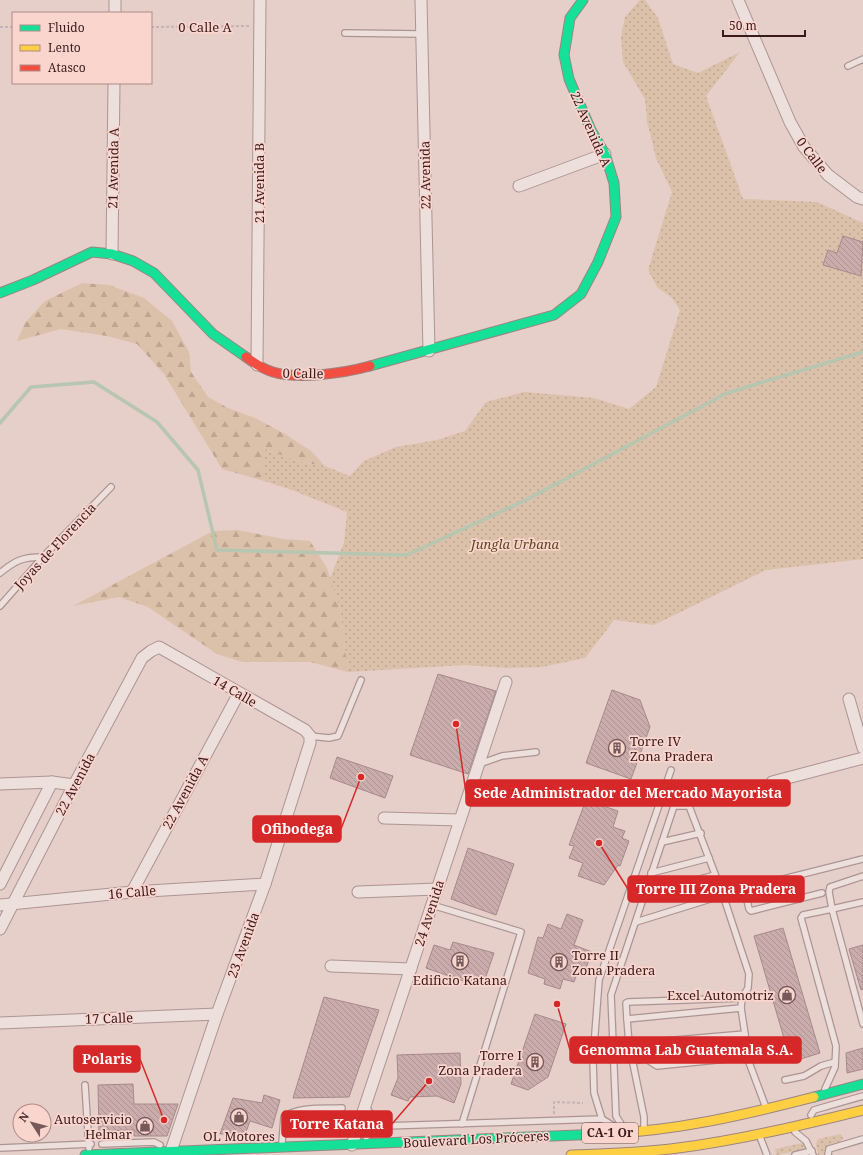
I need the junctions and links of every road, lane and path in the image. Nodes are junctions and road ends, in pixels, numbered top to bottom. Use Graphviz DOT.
graph roads {
  1 [pos="115,0"];
  2 [pos="260,0"];
  3 [pos="421,0"];
  4 [pos="583,0"];
  5 [pos="738,0"];
  6 [pos="115,12"];
  7 [pos="260,26"];
  8 [pos="0,27"];
  9 [pos="12,27"];
  10 [pos="152,27"];
  11 [pos="345,33"];
  12 [pos="421,34"];
  13 [pos="863,59"];
  14 [pos="848,66"];
  15 [pos="114,84"];
  16 [pos="605,154"];
  17 [pos="519,186"];
  18 [pos="863,199"];
  19 [pos="112,254"];
  20 [pos="598,262"];
  21 [pos="0,293"];
  22 [pos="429,351"];
  23 [pos="257,365"];
  24 [pos="111,487"];
  25 [pos="43,557"];
  26 [pos="0,572"];
  27 [pos="0,606"];
  28 [pos="159,647"];
  29 [pos="361,680"];
  30 [pos="506,682"];
  31 [pos="238,693"];
  32 [pos="849,699"];
  33 [pos="310,736"];
  34 [pos="863,748"];
  35 [pos="536,752"];
  36 [pos="863,758"];
  37 [pos="479,764"];
  38 [pos="670,770"];
  39 [pos="52,782"];
  40 [pos="772,782"];
  41 [pos="0,784"];
  42 [pos="74,785"];
  43 [pos="384,818"];
  44 [pos="460,820"];
  45 [pos="701,833"];
  46 [pos="662,842"];
  47 [pos="709,858"];
  48 [pos="863,859"];
  49 [pos="651,873"];
  50 [pos="715,875"];
  51 [pos="863,876"];
  52 [pos="0,884"];
  53 [pos="265,884"];
  54 [pos="437,889"];
  55 [pos="132,892"];
  56 [pos="358,892"];
  57 [pos="822,893"];
  58 [pos="644,894"];
  59 [pos="724,895"];
  60 [pos="863,902"];
  61 [pos="13,904"];
  62 [pos="0,905"];
  63 [pos="432,905"];
  64 [pos="832,909"];
  65 [pos="636,922"];
  66 [pos="0,929"];
  67 [pos="331,966"];
  68 [pos="411,969"];
  69 [pos="742,998"];
  70 [pos="741,1008"];
  71 [pos="217,1014"];
  72 [pos="626,1019"];
  73 [pos="0,1023"];
  74 [pos="863,1024"];
  75 [pos="745,1034"];
  76 [pos="629,1044"];
  77 [pos="747,1058"];
  78 [pos="632,1060"];
  79 [pos="835,1062"];
  80 [pos="785,1080"];
  81 [pos="863,1084"];
  82 [pos="84,1085"];
  83 [pos="822,1094"];
  84 [pos="863,1096"];
  85 [pos="554,1102"];
  86 [pos="583,1103"];
  87 [pos="366,1104"];
  88 [pos="342,1108"];
  89 [pos="766,1109"];
  90 [pos="863,1110"];
  91 [pos="811,1116"];
  92 [pos="602,1119"];
  93 [pos="462,1124"];
  94 [pos="384,1126"];
  95 [pos="789,1128"];
  96 [pos="644,1131"];
  97 [pos="624,1133"];
  98 [pos="759,1135"];
  99 [pos="863,1139"];
  100 [pos="88,1144"];
  101 [pos="352,1145"];
  102 [pos="281,1147"];
  103 [pos="0,1148"];
  104 [pos="171,1151"];
  105 [pos="650,1153"];
  106 [pos="813,1153"];
  107 [pos="85,1155"];
  108 [pos="89,1155"];
  109 [pos="572,1155"];
  110 [pos="767,1155"];
  111 [pos="795,1155"];
  112 [pos="828,1155"];
  1 -- 6 [label="street"];
  2 -- 7 [label="street, 21 Avenida B"];
  3 -- 12 [label="street, 22 Avenida"];
  4 -- 16 [label="main road, 22 Avenida A"];
  5 -- 18 [label="street, 0 Calle"];
  7 -- 10 [label="path, 0 Calle A"];
  7 -- 23 [label="street, 21 Avenida B"];
  8 -- 9 [label="path"];
  11 -- 12 [label="lane"];
  12 -- 22 [label="street, 22 Avenida"];
  13 -- 14 [label="lane"];
  15 -- 19 [label="street, 21 Avenida A"];
  16 -- 17 [label="street"];
  16 -- 20 [label="main road, 22 Avenida A"];
  19 -- 21 [label="main road, 0 Calle"];
  19 -- 23 [label="main road, 0 Calle"];
  20 -- 22 [label="main road, 0 Calle"];
  22 -- 23 [label="main road, 0 Calle"];
  24 -- 25 [label="lane, Joyas de Florencia"];
  25 -- 26 [label="lane"];
  25 -- 27 [label="lane, Joyas de Florencia"];
  28 -- 31 [label="street, 14 Calle"];
  28 -- 42 [label="street, 22 Avenida"];
  29 -- 33 [label="lane"];
  30 -- 37 [label="street, 24 Avenida"];
  31 -- 33 [label="street, 14 Calle"];
  31 -- 55 [label="street, 22 Avenida A"];
  32 -- 34 [label="street"];
  33 -- 53 [label="street, 23 Avenida"];
  35 -- 37 [label="lane"];
  36 -- 40 [label="street"];
  37 -- 44 [label="street, 24 Avenida"];
  38 -- 92 [label="lane"];
  39 -- 41 [label="street"];
  39 -- 42 [label="street"];
  39 -- 52 [label="street, 22 Avenida"];
  42 -- 61 [label="street, 22 Avenida"];
  43 -- 44 [label="street"];
  44 -- 54 [label="street, 24 Avenida"];
  45 -- 46 [label="lane"];
  45 -- 46 [label="lane"];
  45 -- 47 [label="lane"];
  46 -- 49 [label="lane"];
  47 -- 49 [label="lane"];
  47 -- 50 [label="lane"];
  48 -- 57 [label="lane"];
  49 -- 58 [label="lane"];
  50 -- 58 [label="lane"];
  50 -- 59 [label="lane"];
  51 -- 64 [label="lane"];
  53 -- 55 [label="street, 16 Calle"];
  53 -- 71 [label="street, 23 Avenida"];
  54 -- 56 [label="street"];
  54 -- 63 [label="street, 24 Avenida"];
  55 -- 61 [label="street, 16 Calle"];
  58 -- 65 [label="lane"];
  59 -- 65 [label="lane"];
  59 -- 69 [label="lane"];
  60 -- 64 [label="lane"];
  61 -- 62 [label="street, 16 Calle"];
  61 -- 66 [label="street, 22 Avenida"];
  63 -- 68 [label="street, 24 Avenida"];
  63 -- 93 [label="lane"];
  64 -- 74 [label="lane"];
  64 -- 79 [label="lane"];
  65 -- 97 [label="lane"];
  67 -- 68 [label="street"];
  68 -- 87 [label="street, 24 Avenida"];
  69 -- 70 [label="lane"];
  69 -- 72 [label="lane"];
  70 -- 72 [label="lane"];
  70 -- 75 [label="lane"];
  71 -- 73 [label="street, 17 Calle"];
  71 -- 104 [label="street, 23 Avenida"];
  72 -- 76 [label="lane"];
  75 -- 76 [label="lane"];
  75 -- 77 [label="lane"];
  76 -- 78 [label="lane"];
  77 -- 78 [label="lane"];
  77 -- 89 [label="lane"];
  78 -- 96 [label="lane"];
  79 -- 80 [label="lane"];
  79 -- 83 [label="lane"];
  81 -- 83 [label="main road, Boulevard Los Próceres / CA-1 Or"];
  82 -- 100 [label="lane"];
  83 -- 89 [label="main road, Boulevard Los Próceres / CA-1 Or"];
  84 -- 91 [label="lane"];
  85 -- 86 [label="path"];
  87 -- 94 [label="lane"];
  87 -- 101 [label="street, 24 Avenida"];
  88 -- 102 [label="lane"];
  89 -- 96 [label="main road, Boulevard Los Próceres / CA-1 Or"];
  90 -- 95 [label="main road, CA-1 Or"];
  92 -- 93 [label="lane"];
  92 -- 97 [label="lane"];
  93 -- 94 [label="lane"];
  94 -- 101 [label="lane"];
  95 -- 98 [label="main road, CA-1 Or"];
  95 -- 106 [label="lane"];
  96 -- 97 [label="main road, Boulevard Los Próceres / CA-1 Or"];
  97 -- 101 [label="main road, Boulevard Los Próceres / CA-1 Or"];
  98 -- 105 [label="main road, CA-1 Or"];
  98 -- 110 [label="lane"];
  99 -- 112 [label="lane"];
  100 -- 103 [label="lane"];
  100 -- 104 [label="lane"];
  100 -- 108 [label="lane"];
  101 -- 102 [label="main road, Boulevard Los Próceres / CA-1 Or"];
  102 -- 104 [label="main road, Boulevard Los Próceres / CA-1 Or"];
  104 -- 108 [label="main road, Boulevard Los Próceres / CA-1 Or"];
  105 -- 109 [label="main road, CA-1 Or"];
  106 -- 111 [label="lane"];
  107 -- 108 [label="main road, Boulevard Los Próceres / CA-1 Or"];
}
